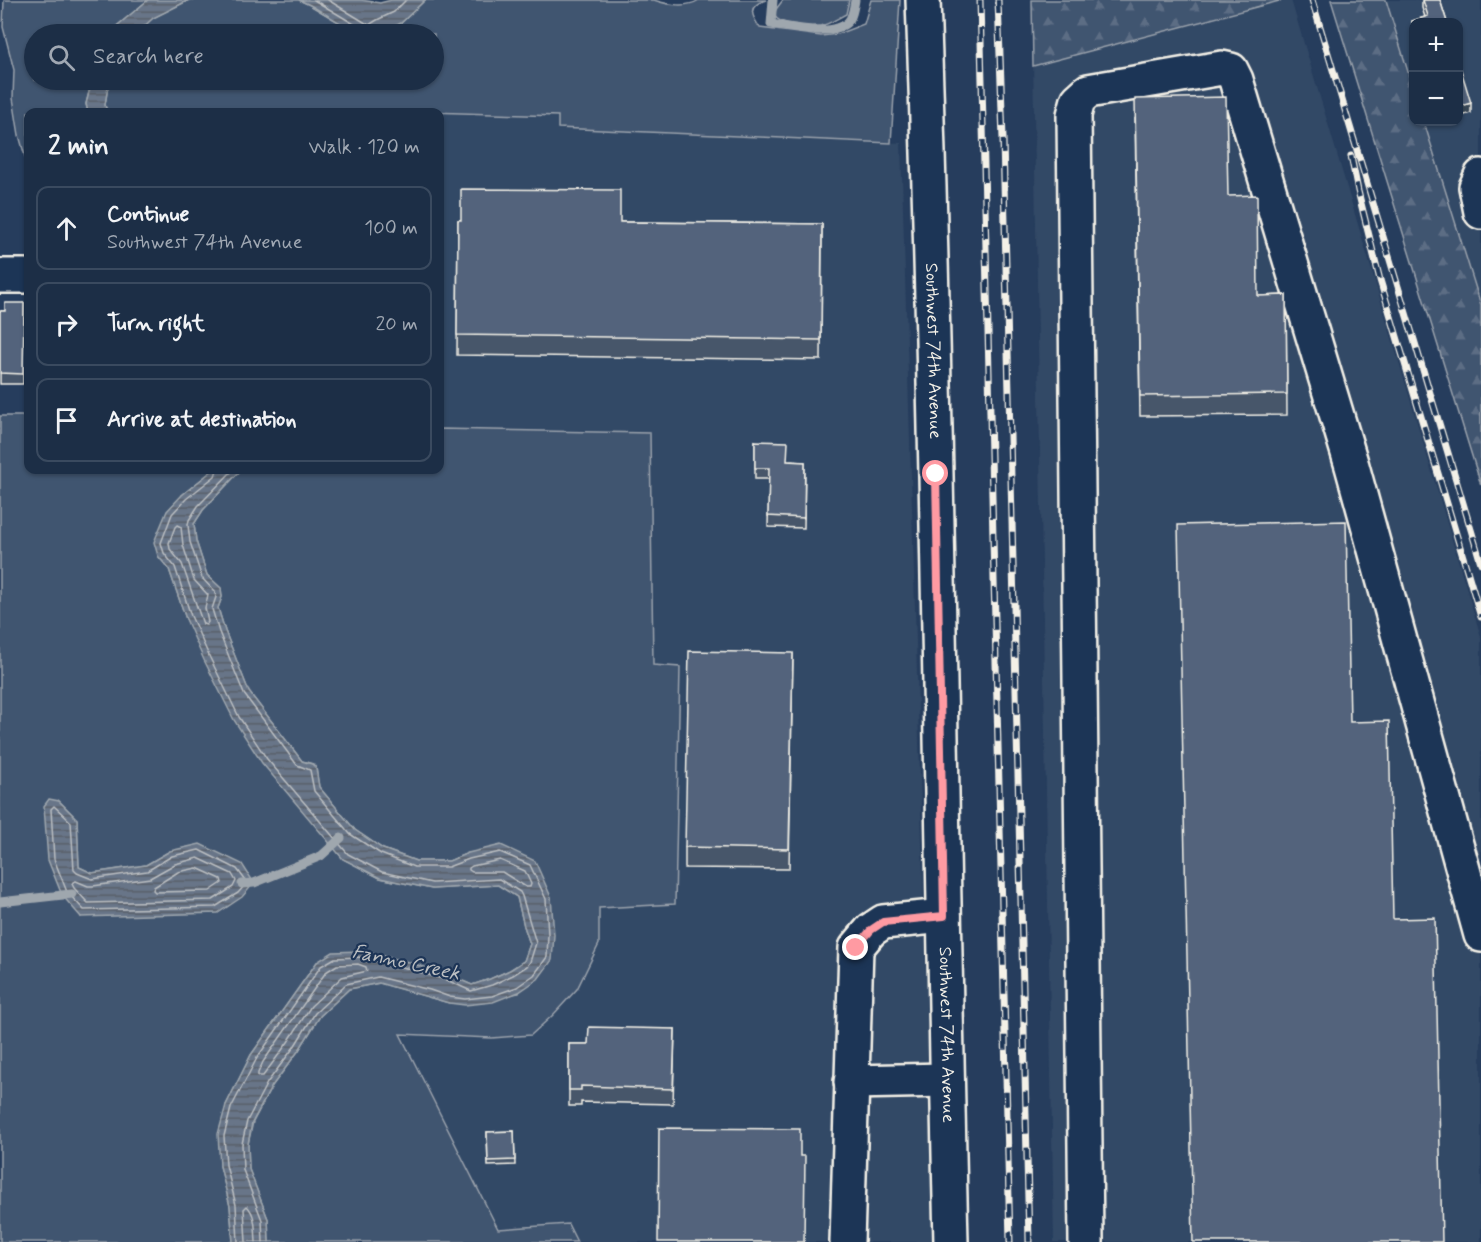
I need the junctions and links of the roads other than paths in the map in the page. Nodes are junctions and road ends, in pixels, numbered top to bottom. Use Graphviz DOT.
graph roads {
  1 [pos="923,0"];
  2 [pos="1481,176"];
  3 [pos="1481,212"];
  4 [pos="944,916"];
  5 [pos="1481,935"];
  6 [pos="947,1080"];
  7 [pos="851,1082"];
  8 [pos="847,1242"];
  9 [pos="951,1242"];
  10 [pos="1086,1242"];
  1 -- 4 [label="street, Southwest 74th Avenue"];
  2 -- 3 [label="street"];
  4 -- 6 [label="street, Southwest 74th Avenue"];
  4 -- 7 [label="street"];
  5 -- 10 [label="street"];
  6 -- 7 [label="street"];
  6 -- 9 [label="street, Southwest 74th Avenue"];
  7 -- 8 [label="street"];
}
